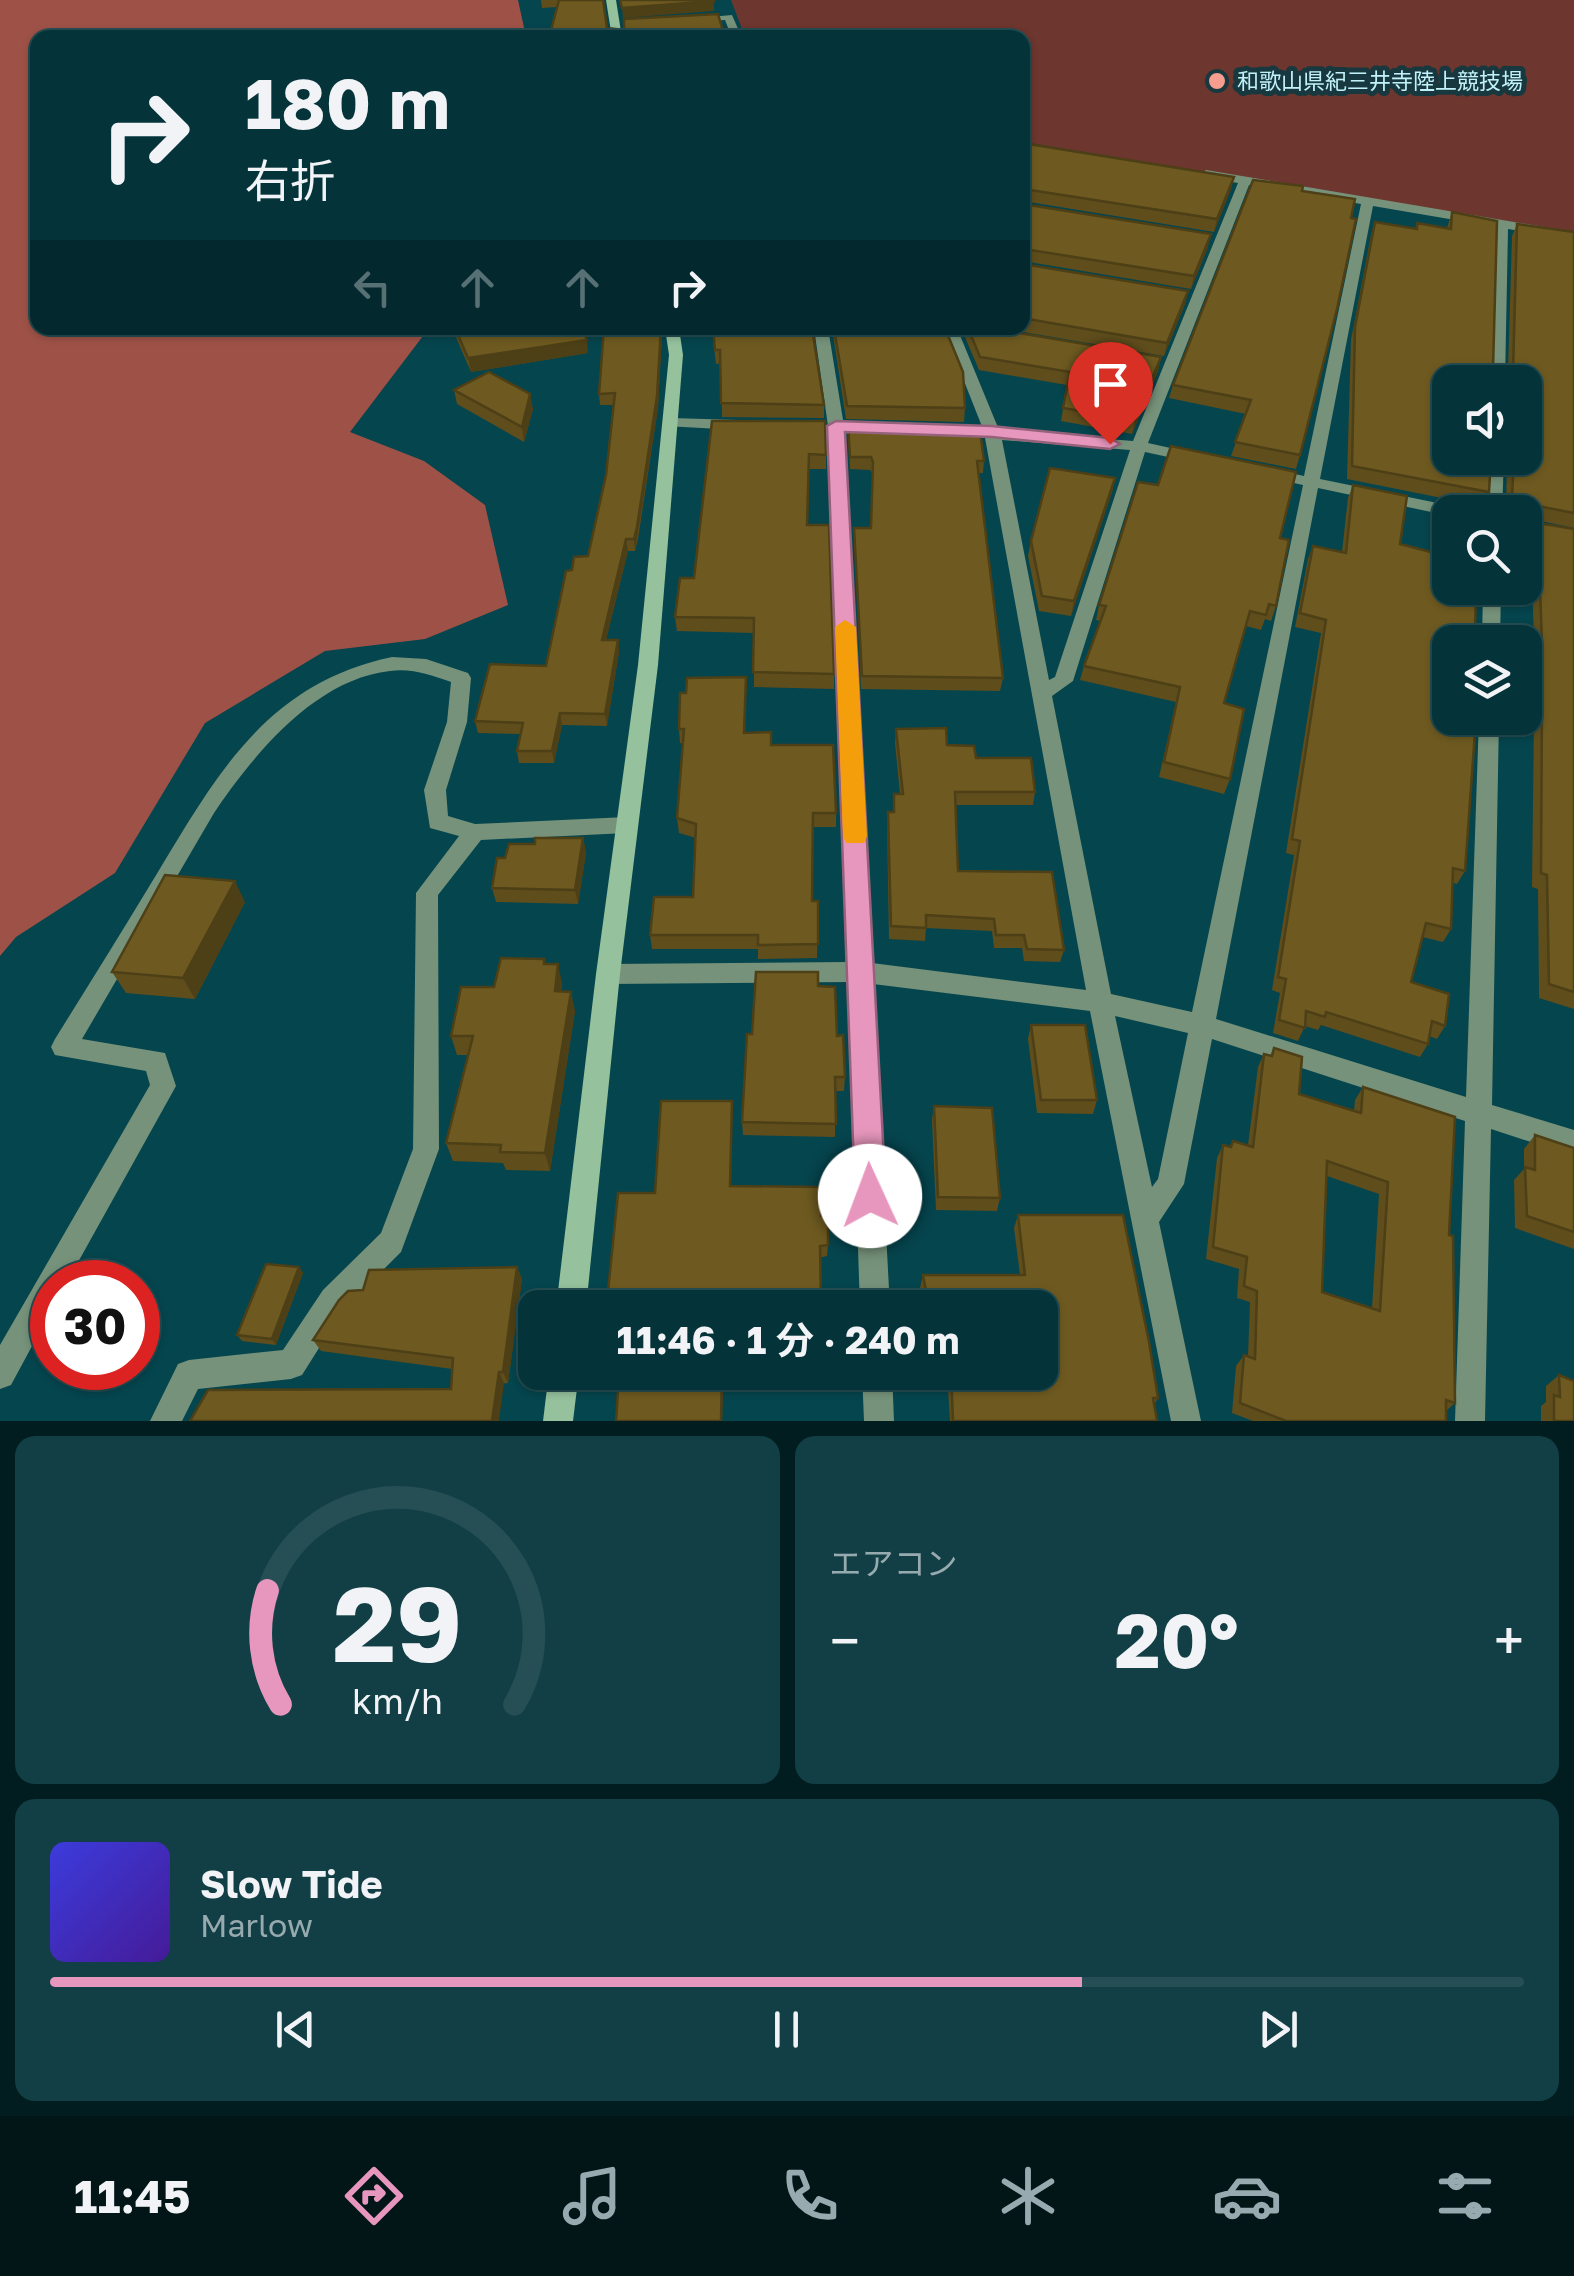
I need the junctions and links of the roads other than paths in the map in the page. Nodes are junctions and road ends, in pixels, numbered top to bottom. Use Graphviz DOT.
graph roads {
  1 [pos="611,0"];
  2 [pos="723,0"];
  3 [pos="730,17"];
  4 [pos="672,20"];
  5 [pos="634,22"];
  6 [pos="615,23"];
  7 [pos="616,30"];
  8 [pos="734,30"];
  9 [pos="1190,172"];
  10 [pos="1245,180"];
  11 [pos="1368,202"];
  12 [pos="1502,224"];
  13 [pos="1574,236"];
  14 [pos="1203,238"];
  15 [pos="1221,241"];
  16 [pos="1179,295"];
  17 [pos="1198,298"];
  18 [pos="673,335"];
  19 [pos="823,335"];
  20 [pos="953,335"];
  21 [pos="1152,361"];
  22 [pos="1172,365"];
  23 [pos="1498,365"];
  24 [pos="671,424"];
  25 [pos="763,425"];
  26 [pos="934,430"];
  27 [pos="992,432"];
  28 [pos="1139,446"];
  29 [pos="1216,462"];
  30 [pos="1254,470"];
  31 [pos="1312,482"];
  32 [pos="1432,507"];
  33 [pos="1044,692"];
  34 [pos="1489,735"];
  35 [pos="628,825"];
  36 [pos="475,832"];
  37 [pos="861,972"];
  38 [pos="608,974"];
  39 [pos="1100,1002"];
  40 [pos="1204,1026"];
  41 [pos="1478,1112"];
  42 [pos="1574,1143"];
  43 [pos="1147,1216"];
  44 [pos="573,1290"];
  45 [pos="873,1290"];
  46 [pos="0,1374"];
  47 [pos="562,1390"];
  48 [pos="878,1390"];
  49 [pos="165,1421"];
  50 [pos="558,1421"];
  51 [pos="879,1421"];
  52 [pos="1186,1421"];
  53 [pos="1470,1421"];
  1 -- 6 [label="street"];
  2 -- 3 [label="street"];
  3 -- 4 [label="street"];
  3 -- 8 [label="street"];
  5 -- 6 [label="street"];
  6 -- 7 [label="street"];
  9 -- 10 [label="street"];
  10 -- 11 [label="street"];
  10 -- 15 [label="street"];
  11 -- 12 [label="street"];
  11 -- 31 [label="street"];
  12 -- 13 [label="street"];
  12 -- 23 [label="street"];
  14 -- 15 [label="street"];
  15 -- 17 [label="street"];
  16 -- 17 [label="street"];
  17 -- 22 [label="street"];
  18 -- 24 [label="street"];
  19 -- 37 [label="street"];
  20 -- 27 [label="street"];
  21 -- 22 [label="street"];
  22 -- 28 [label="street"];
  24 -- 25 [label="street"];
  24 -- 35 [label="street"];
  26 -- 27 [label="street"];
  27 -- 28 [label="street"];
  27 -- 33 [label="street"];
  28 -- 29 [label="street"];
  28 -- 33 [label="street"];
  30 -- 31 [label="street"];
  31 -- 32 [label="street"];
  31 -- 40 [label="street"];
  33 -- 39 [label="street"];
  34 -- 41 [label="street"];
  35 -- 36 [label="street"];
  35 -- 38 [label="street"];
  36 -- 46 [label="street"];
  36 -- 49 [label="street"];
  37 -- 38 [label="street"];
  37 -- 39 [label="street"];
  37 -- 45 [label="street"];
  38 -- 44 [label="street"];
  39 -- 40 [label="street"];
  39 -- 43 [label="street"];
  40 -- 41 [label="street"];
  40 -- 43 [label="street"];
  41 -- 42 [label="street"];
  41 -- 53 [label="street"];
  43 -- 52 [label="street"];
  47 -- 50 [label="street"];
  48 -- 51 [label="street"];
}
